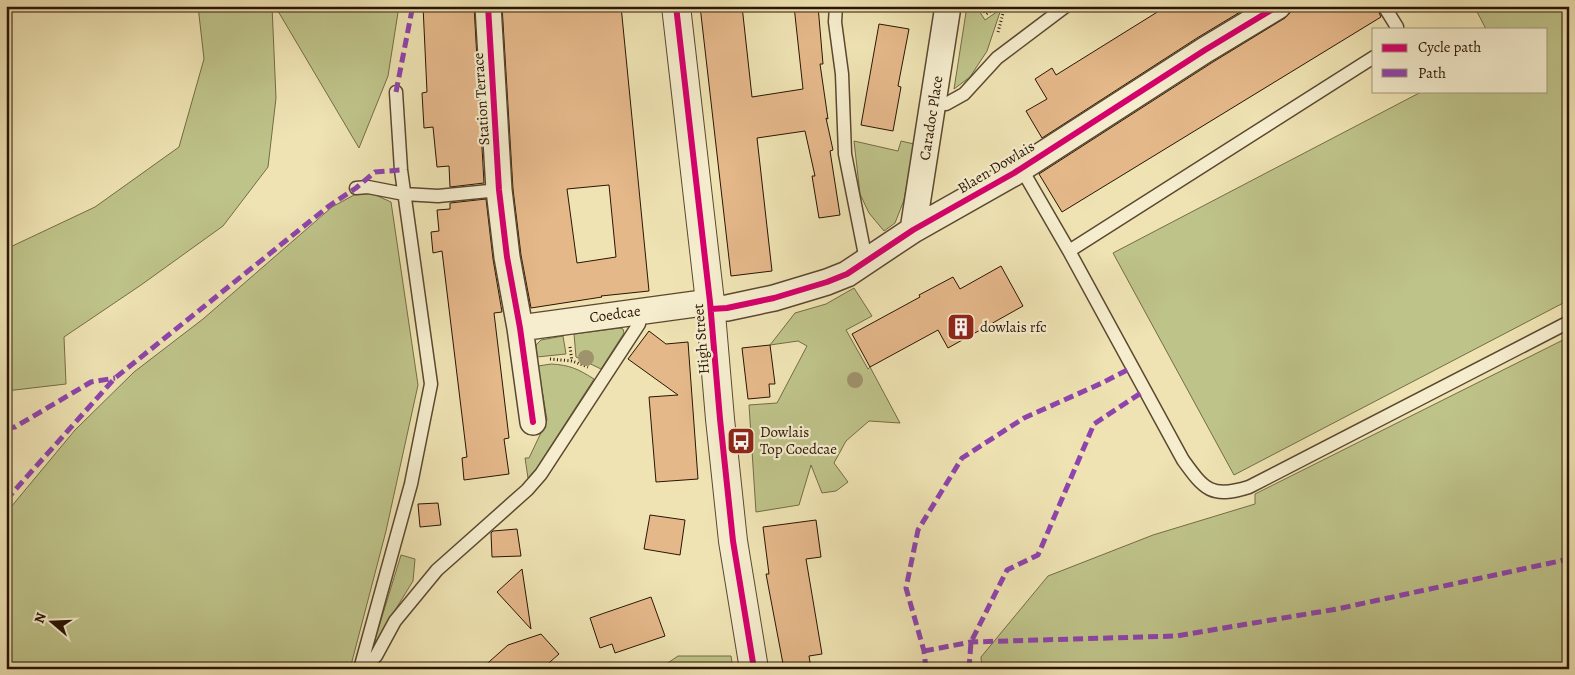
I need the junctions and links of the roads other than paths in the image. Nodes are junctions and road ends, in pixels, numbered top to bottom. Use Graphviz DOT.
graph roads {
  1 [pos="488,6"];
  2 [pos="676,6"];
  3 [pos="836,6"];
  4 [pos="948,6"];
  5 [pos="1066,6"];
  6 [pos="1278,6"];
  7 [pos="1384,6"];
  8 [pos="1396,28"];
  9 [pos="1372,58"];
  10 [pos="396,92"];
  11 [pos="934,102"];
  12 [pos="1021,168"];
  13 [pos="356,188"];
  14 [pos="499,190"];
  15 [pos="404,194"];
  16 [pos="913,230"];
  17 [pos="1069,251"];
  18 [pos="866,260"];
  19 [pos="710,306"];
  20 [pos="639,311"];
  21 [pos="1569,322"];
  22 [pos="520,328"];
  23 [pos="532,422"];
  24 [pos="360,669"];
  25 [pos="754,669"];
  1 -- 14 [label="street, Station Terrace"];
  2 -- 19 [label="street, High Street"];
  3 -- 18 [label="lane"];
  4 -- 11 [label="street, Caradoc Place"];
  5 -- 11 [label="lane"];
  6 -- 12 [label="street, Blaen Dowlais"];
  7 -- 8 [label="lane"];
  9 -- 17 [label="lane"];
  10 -- 15 [label="lane"];
  11 -- 16 [label="street, Caradoc Place"];
  12 -- 16 [label="street, Blaen Dowlais"];
  12 -- 17 [label="lane"];
  13 -- 15 [label="lane"];
  14 -- 15 [label="lane"];
  14 -- 22 [label="street, Station Terrace"];
  15 -- 24 [label="lane"];
  16 -- 18 [label="street, Blaen Dowlais"];
  17 -- 21 [label="lane"];
  18 -- 19 [label="street, Blaen Dowlais"];
  19 -- 20 [label="street, Coedcae"];
  19 -- 25 [label="street, High Street"];
  20 -- 22 [label="street, Coedcae"];
  20 -- 24 [label="lane"];
  22 -- 23 [label="street"];
}
